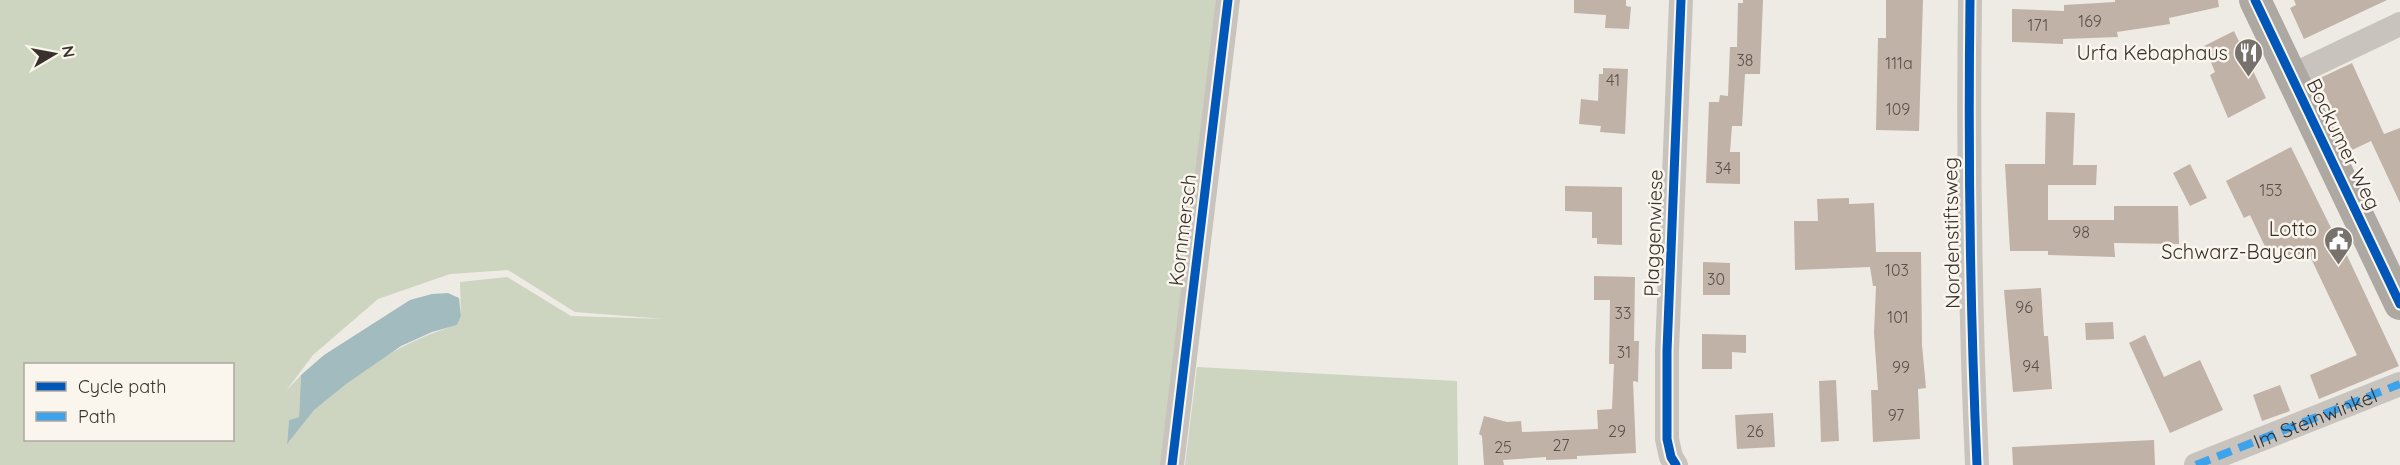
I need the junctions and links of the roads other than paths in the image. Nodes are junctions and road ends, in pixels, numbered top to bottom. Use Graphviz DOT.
graph roads {
  1 [pos="1228,0"];
  2 [pos="1681,0"];
  3 [pos="1970,0"];
  4 [pos="2255,0"];
  5 [pos="2400,24"];
  6 [pos="2291,76"];
  7 [pos="2400,304"];
  8 [pos="2400,384"];
  9 [pos="1172,465"];
  10 [pos="1676,465"];
  11 [pos="1977,465"];
  12 [pos="2196,465"];
  1 -- 9 [label="street, Kornmersch"];
  2 -- 10 [label="street, Plaggenwiese"];
  3 -- 11 [label="street, Nordenstiftsweg"];
  4 -- 6 [label="main road, Bockumer Weg"];
  5 -- 6 [label="street"];
  6 -- 7 [label="main road, Bockumer Weg"];
  8 -- 12 [label="street, Im Steinwinkel"];
}
